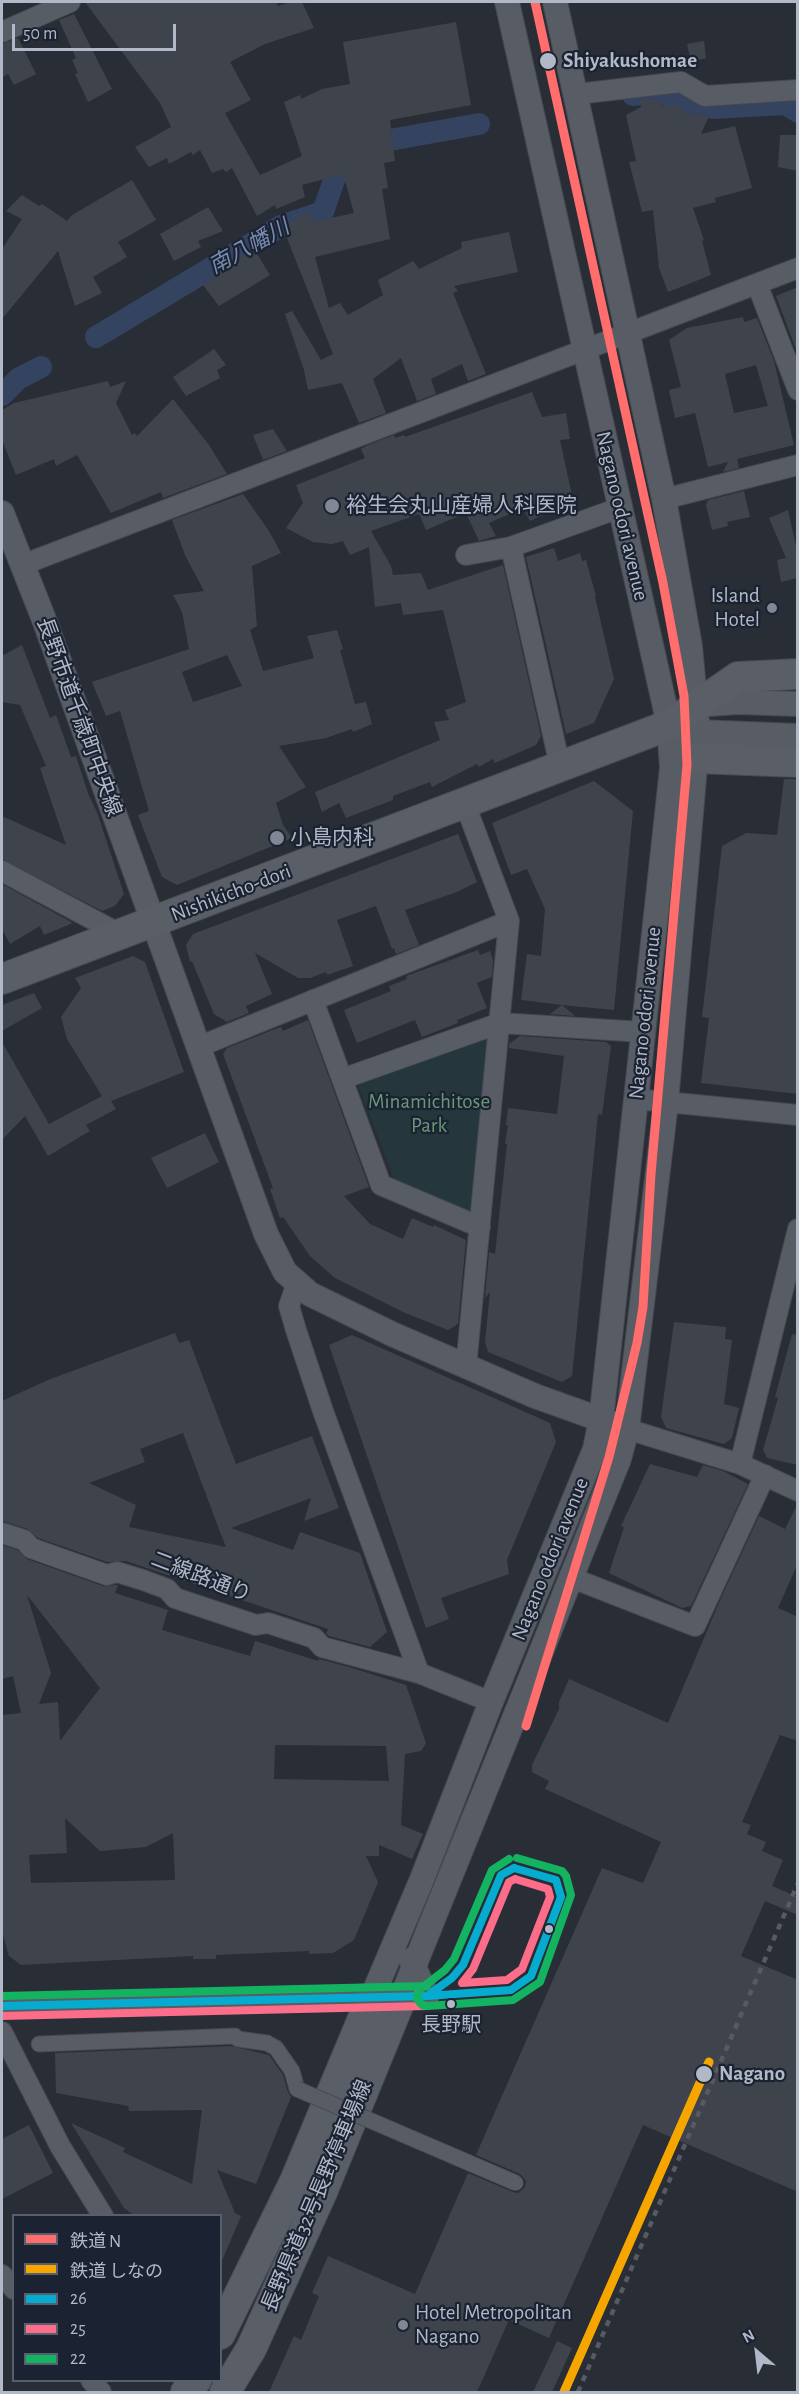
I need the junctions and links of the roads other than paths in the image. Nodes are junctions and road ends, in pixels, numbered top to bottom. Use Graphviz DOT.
graph roads {
  1 [pos="70,2"];
  2 [pos="507,2"];
  3 [pos="555,2"];
  4 [pos="2,32"];
  5 [pos="798,90"];
  6 [pos="577,94"];
  7 [pos="798,268"];
  8 [pos="757,284"];
  9 [pos="629,333"];
  10 [pos="585,351"];
  11 [pos="798,390"];
  12 [pos="798,465"];
  13 [pos="664,499"];
  14 [pos="619,508"];
  15 [pos="2,513"];
  16 [pos="511,547"];
  17 [pos="466,555"];
  18 [pos="22,565"];
  19 [pos="798,674"];
  20 [pos="798,704"];
  21 [pos="669,725"];
  22 [pos="696,732"];
  23 [pos="798,736"];
  24 [pos="798,762"];
  25 [pos="560,766"];
  26 [pos="465,804"];
  27 [pos="2,871"];
  28 [pos="509,921"];
  29 [pos="152,923"];
  30 [pos="120,934"];
  31 [pos="2,979"];
  32 [pos="313,1000"];
  33 [pos="500,1023"];
  34 [pos="644,1032"];
  35 [pos="198,1047"];
  36 [pos="342,1078"];
  37 [pos="636,1099"];
  38 [pos="666,1103"];
  39 [pos="798,1115"];
  40 [pos="480,1227"];
  41 [pos="798,1228"];
  42 [pos="297,1283"];
  43 [pos="466,1367"];
  44 [pos="601,1420"];
  45 [pos="627,1429"];
  46 [pos="740,1464"];
  47 [pos="765,1475"];
  48 [pos="798,1491"];
  49 [pos="2,1533"];
  50 [pos="572,1578"];
  51 [pos="419,1673"];
  52 [pos="491,1702"];
  53 [pos="399,1935"];
  54 [pos="414,1966"];
  55 [pos="415,1996"];
  56 [pos="372,1997"];
  57 [pos="2,2006"];
  58 [pos="2,2032"];
  59 [pos="39,2044"];
  60 [pos="516,2184"];
  61 [pos="102,2214"];
  62 [pos="2,2275"];
  63 [pos="12,2287"];
  64 [pos="222,2330"];
  65 [pos="225,2392"];
  1 -- 4 [label="street"];
  2 -- 10 [label="street, Nagano odori avenue"];
  3 -- 6 [label="street, Nagano odori avenue"];
  5 -- 6 [label="street"];
  6 -- 9 [label="street, Nagano odori avenue"];
  7 -- 8 [label="street"];
  8 -- 9 [label="street"];
  8 -- 11 [label="street"];
  9 -- 10 [label="street"];
  9 -- 13 [label="street, Nagano odori avenue"];
  10 -- 14 [label="street, Nagano odori avenue"];
  10 -- 18 [label="street"];
  12 -- 13 [label="street"];
  13 -- 22 [label="street, Nagano odori avenue"];
  14 -- 16 [label="street"];
  14 -- 21 [label="street, Nagano odori avenue"];
  15 -- 18 [label="street, 長野市道千歳町中央線"];
  16 -- 17 [label="street"];
  16 -- 25 [label="street"];
  18 -- 29 [label="street, 長野市道千歳町中央線"];
  19 -- 22 [label="main road, Nishikicho-dori"];
  20 -- 22 [label="street"];
  21 -- 22 [label="main road, Nishikicho-dori"];
  21 -- 25 [label="main road, Nishikicho-dori"];
  21 -- 34 [label="street, Nagano odori avenue"];
  22 -- 23 [label="street"];
  22 -- 24 [label="main road"];
  22 -- 38 [label="street, Nagano odori avenue"];
  25 -- 26 [label="main road, Nishikicho-dori"];
  26 -- 28 [label="street"];
  26 -- 29 [label="main road, Nishikicho-dori"];
  27 -- 30 [label="street"];
  28 -- 32 [label="street"];
  28 -- 33 [label="street"];
  29 -- 30 [label="main road, Nishikicho-dori"];
  29 -- 35 [label="street, 長野市道千歳町中央線"];
  30 -- 31 [label="main road, Nishikicho-dori"];
  32 -- 35 [label="street"];
  32 -- 36 [label="street"];
  33 -- 34 [label="street"];
  33 -- 36 [label="street"];
  33 -- 40 [label="street"];
  34 -- 37 [label="street, Nagano odori avenue"];
  35 -- 42 [label="street, 長野市道千歳町中央線"];
  36 -- 40 [label="street"];
  37 -- 38 [label="street"];
  37 -- 44 [label="street, Nagano odori avenue"];
  38 -- 39 [label="street"];
  38 -- 45 [label="street, Nagano odori avenue"];
  40 -- 43 [label="street"];
  41 -- 46 [label="street"];
  42 -- 43 [label="street, 長野市道千歳町中央線"];
  42 -- 51 [label="street"];
  43 -- 44 [label="street, 長野市道千歳町中央線"];
  44 -- 45 [label="street, 長野市道千歳町中央線"];
  44 -- 52 [label="street, Nagano odori avenue"];
  45 -- 46 [label="street"];
  45 -- 50 [label="street, Nagano odori avenue"];
  46 -- 47 [label="street"];
  47 -- 48 [label="street"];
  47 -- 50 [label="street"];
  49 -- 51 [label="street, 二線路通り"];
  50 -- 54 [label="street, Nagano odori avenue"];
  51 -- 52 [label="street, 二線路通り"];
  52 -- 53 [label="street, Nagano odori avenue"];
  53 -- 54 [label="street"];
  53 -- 56 [label="street, Nagano odori avenue"];
  54 -- 55 [label="street, Nagano odori avenue"];
  55 -- 56 [label="street"];
  55 -- 65 [label="main road, 長野県道32号長野停車場線"];
  56 -- 57 [label="street"];
  56 -- 64 [label="main road, 長野県道32号長野停車場線"];
  58 -- 61 [label="street"];
  59 -- 60 [label="street, bridge"];
  62 -- 63 [label="street"];
}
